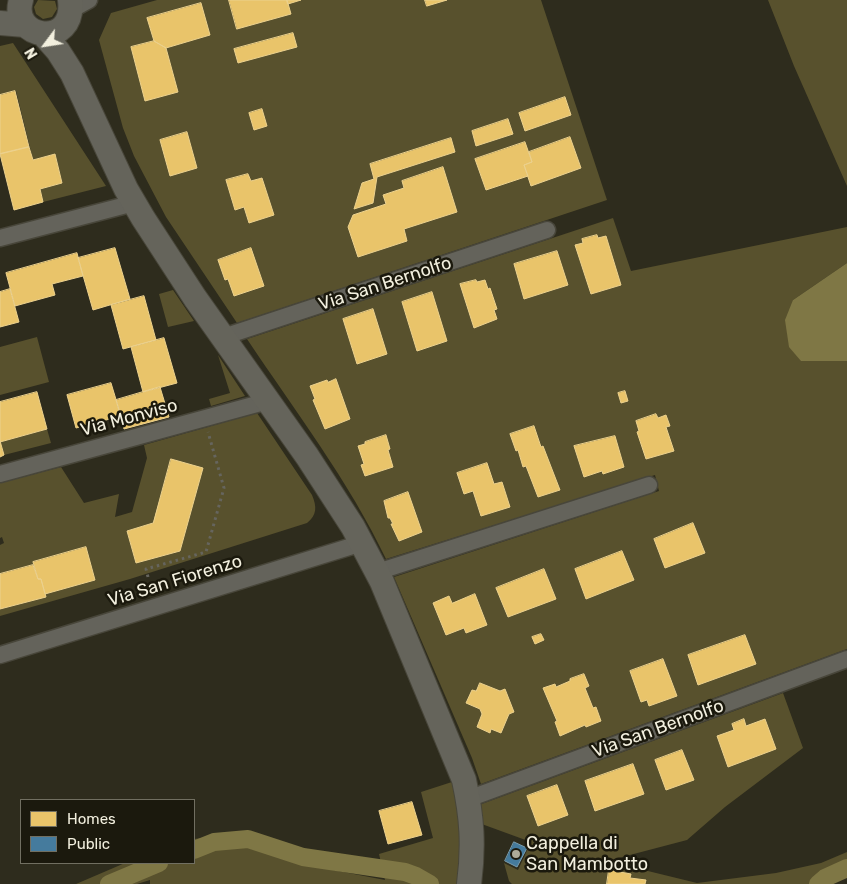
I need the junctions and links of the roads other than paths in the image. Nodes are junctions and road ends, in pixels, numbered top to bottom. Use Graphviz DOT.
graph roads {
  1 [pos="44,13"];
  2 [pos="0,23"];
  3 [pos="134,203"];
  4 [pos="547,230"];
  5 [pos="0,238"];
  6 [pos="223,337"];
  7 [pos="268,401"];
  8 [pos="0,474"];
  9 [pos="649,485"];
  10 [pos="362,543"];
  11 [pos="377,572"];
  12 [pos="0,655"];
  13 [pos="847,659"];
  14 [pos="468,799"];
  15 [pos="469,884"];
  1 -- 2 [label="street"];
  1 -- 3 [label="street"];
  3 -- 5 [label="street"];
  3 -- 6 [label="street"];
  4 -- 6 [label="street, Via San Bernolfo"];
  6 -- 7 [label="street"];
  7 -- 8 [label="street, Via Monviso"];
  7 -- 10 [label="street"];
  9 -- 11 [label="street"];
  10 -- 11 [label="street"];
  10 -- 12 [label="street, Via San Fiorenzo"];
  11 -- 14 [label="street"];
  13 -- 14 [label="street, Via San Bernolfo"];
  14 -- 15 [label="street"];
}
